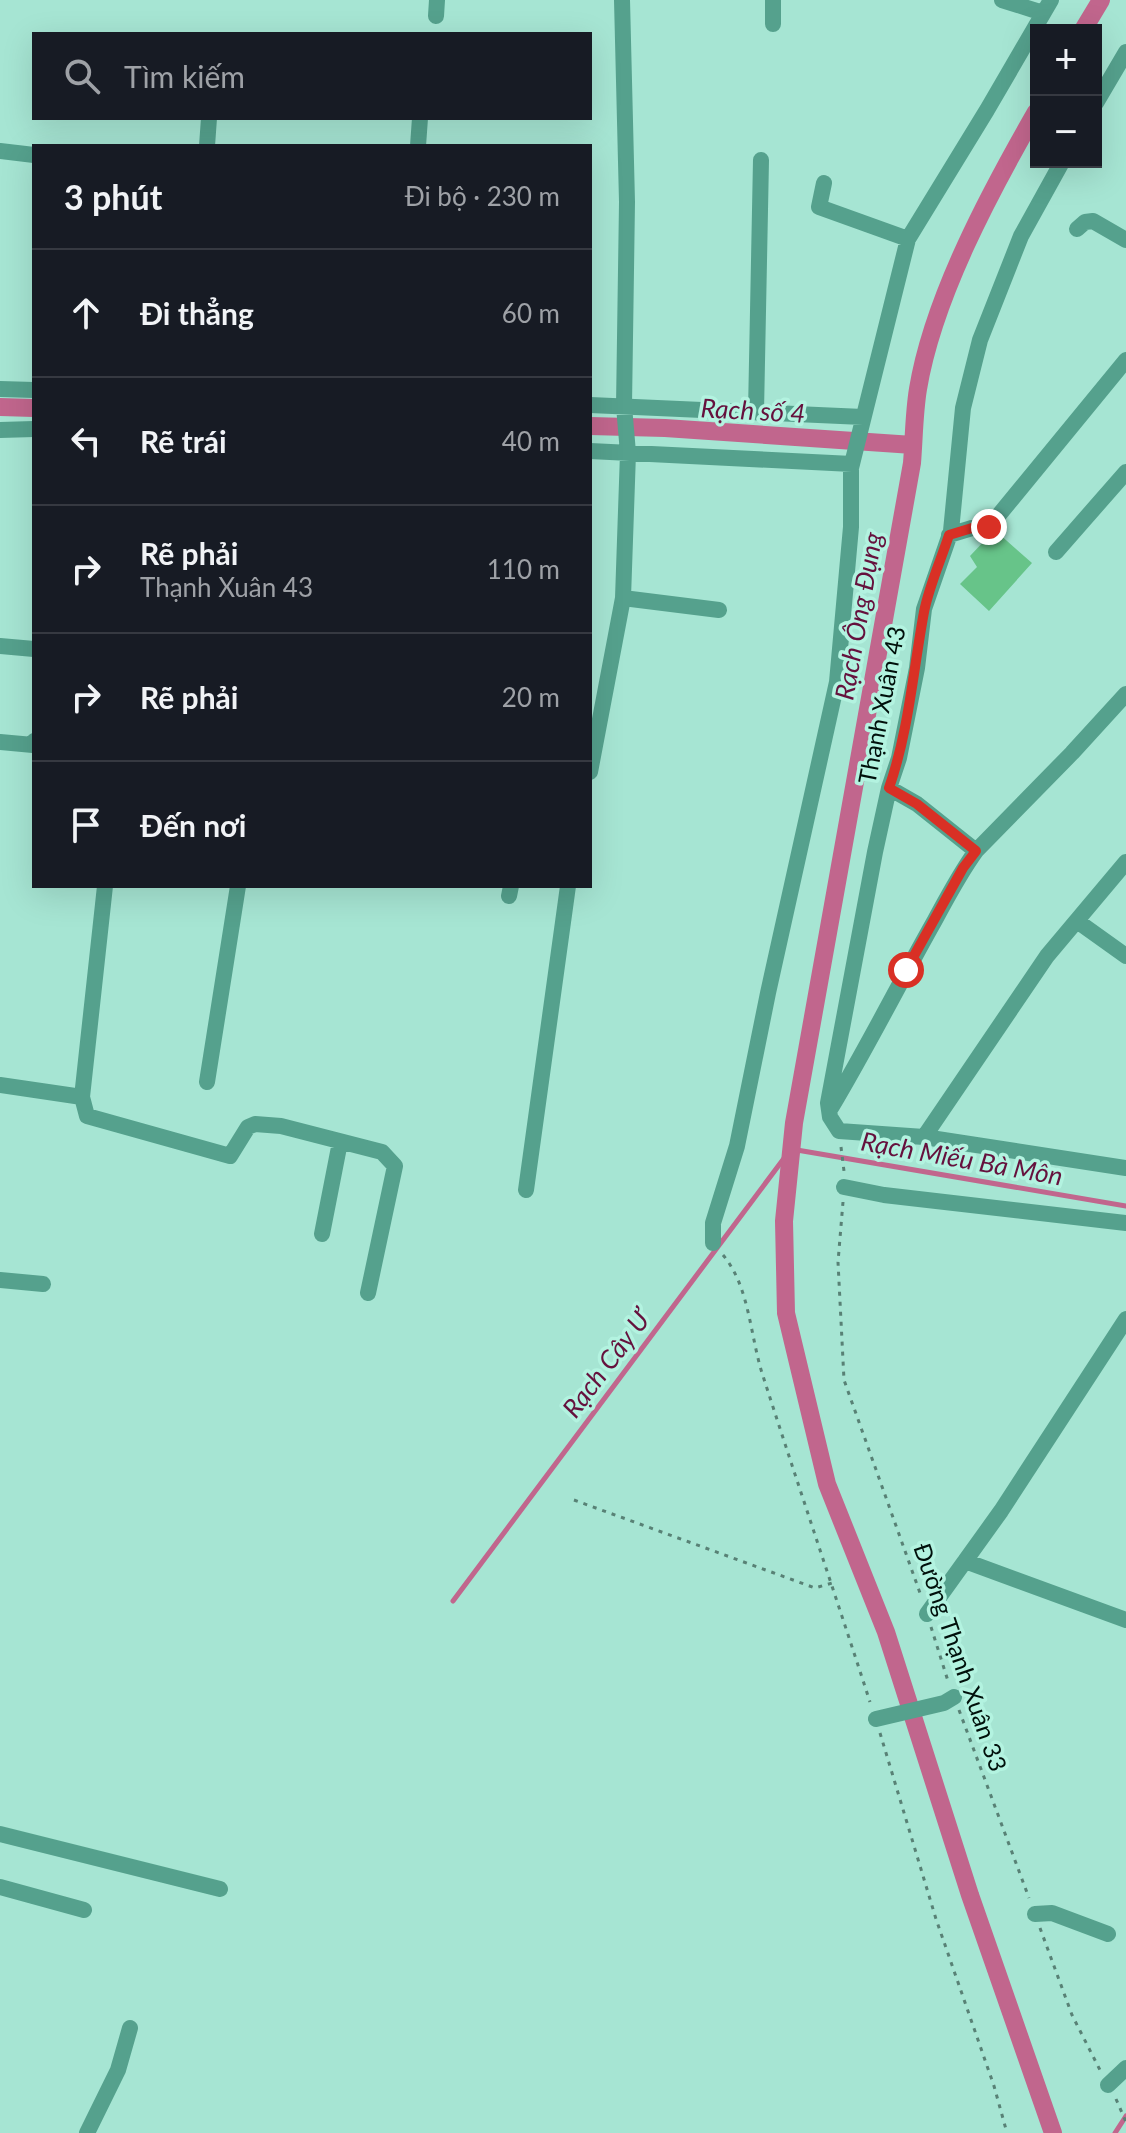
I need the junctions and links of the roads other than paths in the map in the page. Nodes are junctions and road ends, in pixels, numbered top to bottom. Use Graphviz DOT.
graph roads {
  1 [pos="622,0"];
  2 [pos="773,0"];
  3 [pos="1002,0"];
  4 [pos="1047,7"];
  5 [pos="773,24"];
  6 [pos="1126,52"];
  7 [pos="1100,96"];
  8 [pos="209,120"];
  9 [pos="420,120"];
  10 [pos="207,144"];
  11 [pos="418,144"];
  12 [pos="0,151"];
  13 [pos="32,155"];
  14 [pos="761,160"];
  15 [pos="1059,168"];
  16 [pos="824,183"];
  17 [pos="1077,229"];
  18 [pos="908,239"];
  19 [pos="1126,240"];
  20 [pos="1126,360"];
  21 [pos="0,389"];
  22 [pos="32,390"];
  23 [pos="592,405"];
  24 [pos="624,407"];
  25 [pos="756,412"];
  26 [pos="863,418"];
  27 [pos="32,429"];
  28 [pos="0,430"];
  29 [pos="592,451"];
  30 [pos="628,452"];
  31 [pos="852,464"];
  32 [pos="1126,472"];
  33 [pos="949,535"];
  34 [pos="1056,552"];
  35 [pos="623,598"];
  36 [pos="719,610"];
  37 [pos="0,646"];
  38 [pos="32,649"];
  39 [pos="1126,694"];
  40 [pos="0,742"];
  41 [pos="32,745"];
  42 [pos="592,761"];
  43 [pos="889,788"];
  44 [pos="976,851"];
  45 [pos="1126,862"];
  46 [pos="105,888"];
  47 [pos="238,888"];
  48 [pos="568,888"];
  49 [pos="1077,921"];
  50 [pos="1126,956"];
  51 [pos="207,1082"];
  52 [pos="0,1085"];
  53 [pos="82,1097"];
  54 [pos="829,1112"];
  55 [pos="924,1137"];
  56 [pos="340,1142"];
  57 [pos="1126,1168"];
  58 [pos="844,1183"];
  59 [pos="526,1190"];
  60 [pos="1126,1223"];
  61 [pos="322,1234"];
  62 [pos="713,1243"];
  63 [pos="0,1280"];
  64 [pos="43,1284"];
  65 [pos="368,1293"];
  66 [pos="1126,1319"];
  67 [pos="965,1561"];
  68 [pos="927,1614"];
  69 [pos="1126,1620"];
  70 [pos="949,1700"];
  71 [pos="881,1718"];
  72 [pos="0,1834"];
  73 [pos="0,1887"];
  74 [pos="220,1889"];
  75 [pos="84,1910"];
  76 [pos="1035,1914"];
  77 [pos="1108,1934"];
  78 [pos="130,2028"];
  79 [pos="1126,2068"];
  80 [pos="1108,2085"];
  81 [pos="87,2133"];
  1 -- 24 [label="street"];
  2 -- 5 [label="street"];
  3 -- 4 [label="street"];
  4 -- 18 [label="street"];
  6 -- 7 [label="street"];
  8 -- 10 [label="street"];
  9 -- 11 [label="street"];
  12 -- 13 [label="street"];
  14 -- 25 [label="street"];
  15 -- 33 [label="street, Thạnh Xuân 43"];
  16 -- 18 [label="street"];
  17 -- 19 [label="street"];
  18 -- 26 [label="street"];
  20 -- 33 [label="street"];
  21 -- 22 [label="street"];
  23 -- 24 [label="street"];
  24 -- 25 [label="street"];
  24 -- 30 [label="street"];
  25 -- 26 [label="street"];
  26 -- 31 [label="street"];
  27 -- 28 [label="street"];
  29 -- 30 [label="street"];
  30 -- 31 [label="street"];
  30 -- 35 [label="street"];
  31 -- 62 [label="street"];
  32 -- 34 [label="street"];
  33 -- 43 [label="street, Thạnh Xuân 43"];
  35 -- 36 [label="street"];
  35 -- 42 [label="street"];
  37 -- 38 [label="street"];
  39 -- 44 [label="street"];
  40 -- 41 [label="street"];
  43 -- 44 [label="street"];
  43 -- 54 [label="street, Thạnh Xuân 43"];
  44 -- 54 [label="street"];
  45 -- 49 [label="street"];
  46 -- 53 [label="street"];
  47 -- 51 [label="street"];
  48 -- 59 [label="street"];
  49 -- 50 [label="street"];
  49 -- 55 [label="street"];
  52 -- 53 [label="street"];
  53 -- 56 [label="street"];
  54 -- 55 [label="street"];
  55 -- 57 [label="street"];
  56 -- 61 [label="street"];
  56 -- 65 [label="street"];
  58 -- 60 [label="street"];
  63 -- 64 [label="street"];
  66 -- 67 [label="street"];
  67 -- 68 [label="street"];
  67 -- 69 [label="street"];
  70 -- 71 [label="street"];
  72 -- 74 [label="street"];
  73 -- 75 [label="street"];
  76 -- 77 [label="street"];
  78 -- 81 [label="street"];
  79 -- 80 [label="street"];
}
